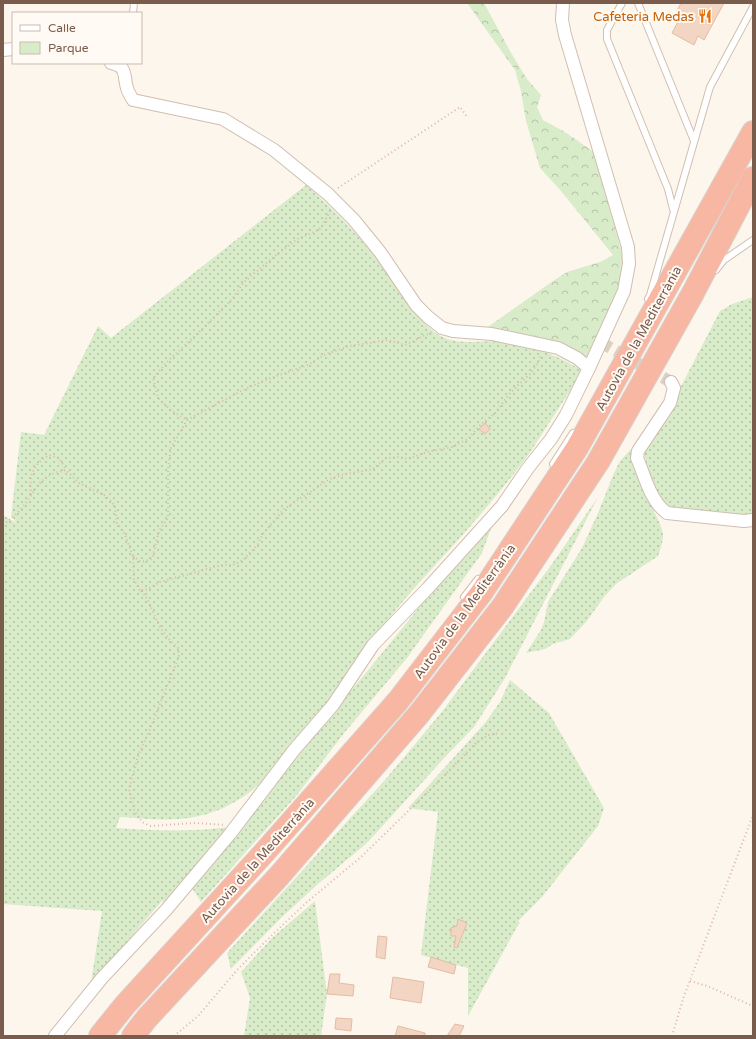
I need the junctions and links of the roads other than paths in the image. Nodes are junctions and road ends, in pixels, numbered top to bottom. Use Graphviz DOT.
graph roads {
  1 [pos="563,3"];
  2 [pos="622,3"];
  3 [pos="638,3"];
  4 [pos="753,7"];
  5 [pos="114,64"];
  6 [pos="125,68"];
  7 [pos="753,132"];
  8 [pos="694,141"];
  9 [pos="753,178"];
  10 [pos="674,212"];
  11 [pos="753,240"];
  12 [pos="714,272"];
  13 [pos="701,291"];
  14 [pos="646,302"];
  15 [pos="589,368"];
  16 [pos="671,382"];
  17 [pos="636,395"];
  18 [pos="578,424"];
  19 [pos="549,471"];
  20 [pos="753,520"];
  21 [pos="483,572"];
  22 [pos="460,603"];
  23 [pos="376,716"];
  24 [pos="319,791"];
  25 [pos="55,1036"];
  26 [pos="100,1036"];
  27 [pos="133,1036"];
  1 -- 15 [label="street"];
  2 -- 10 [label="lane"];
  3 -- 8 [label="lane"];
  4 -- 8 [label="lane"];
  5 -- 6 [label="street"];
  6 -- 15 [label="street"];
  7 -- 24 [label="highway, Autovia de la Mediterrània"];
  8 -- 10 [label="lane"];
  9 -- 17 [label="highway, Autovia de la Mediterrània"];
  10 -- 14 [label="lane"];
  11 -- 12 [label="lane"];
  13 -- 17 [label="lane"];
  15 -- 25 [label="street"];
  16 -- 20 [label="street"];
  17 -- 27 [label="highway, Autovia de la Mediterrània"];
  18 -- 19 [label="lane"];
  21 -- 22 [label="lane"];
  23 -- 24 [label="lane"];
  24 -- 26 [label="highway, Autovia de la Mediterrània"];
}
